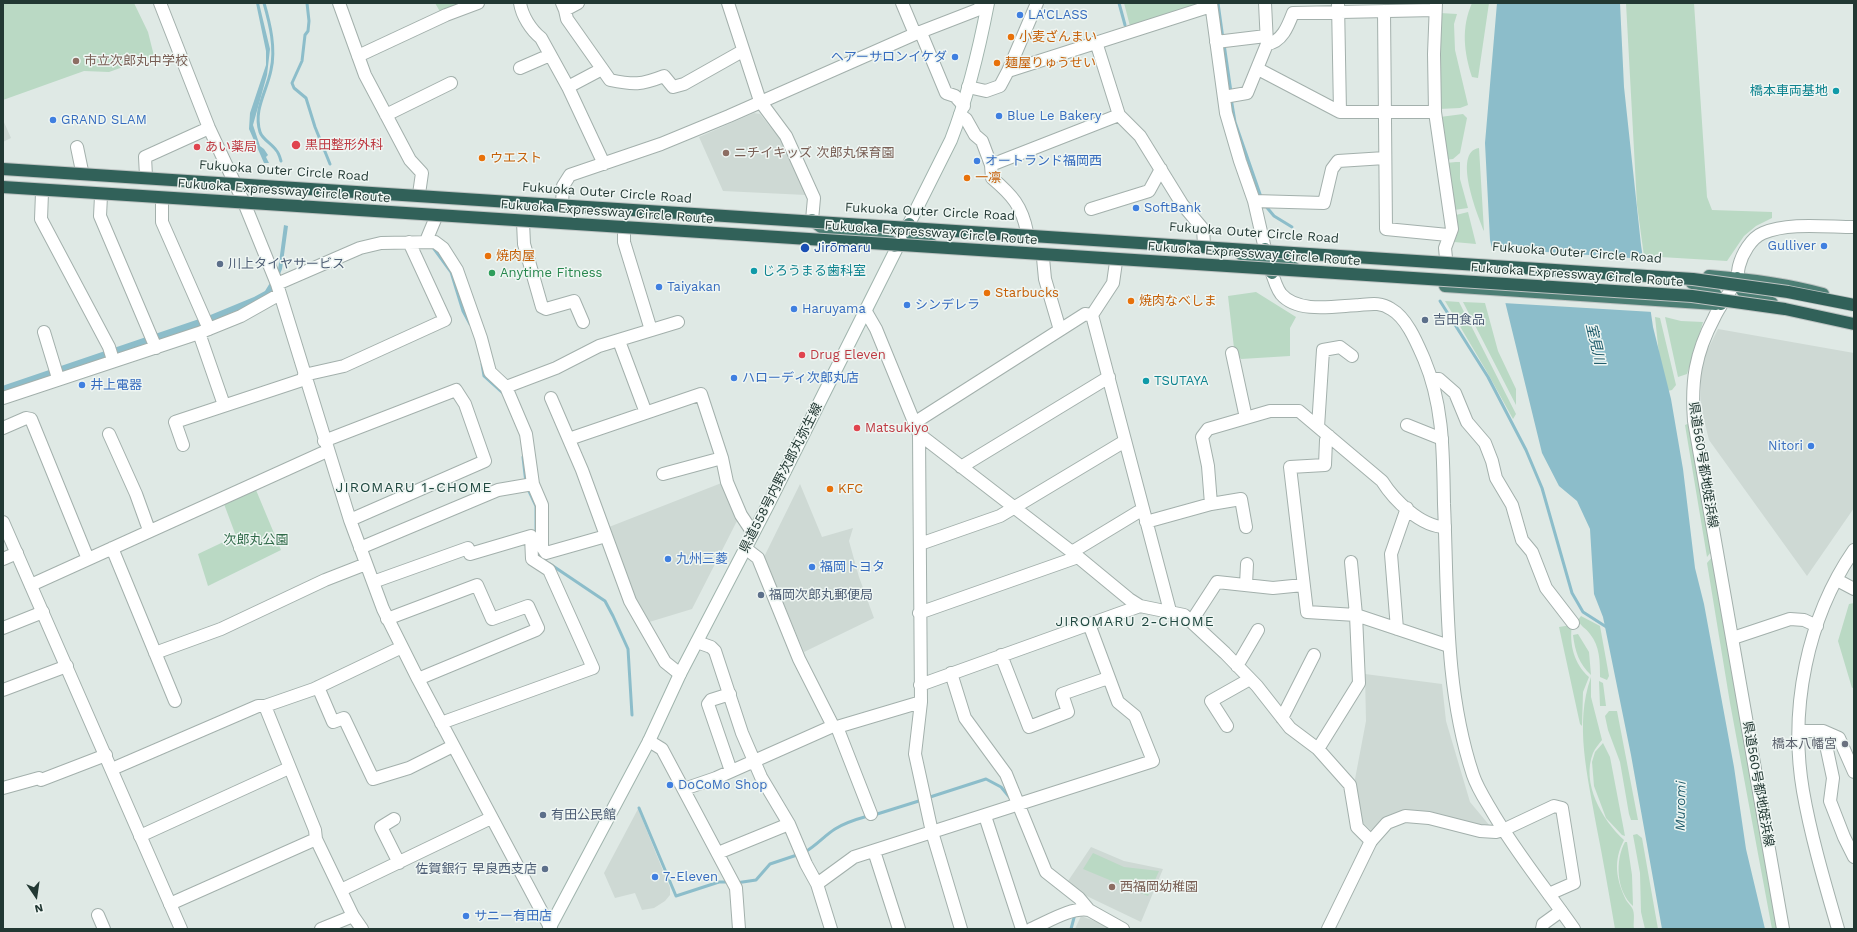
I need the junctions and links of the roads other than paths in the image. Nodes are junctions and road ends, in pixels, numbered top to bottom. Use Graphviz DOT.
graph roads {
  1 [pos="160,3"];
  2 [pos="339,3"];
  3 [pos="478,3"];
  4 [pos="520,3"];
  5 [pos="578,3"];
  6 [pos="728,3"];
  7 [pos="902,3"];
  8 [pos="987,3"];
  9 [pos="1037,3"];
  10 [pos="1265,3"];
  11 [pos="1211,4"];
  12 [pos="563,6"];
  13 [pos="1436,6"];
  14 [pos="1338,8"];
  15 [pos="1384,11"];
  16 [pos="918,33"];
  17 [pos="1266,40"];
  18 [pos="1096,42"];
  19 [pos="1216,42"];
  20 [pos="744,52"];
  21 [pos="550,55"];
  22 [pos="358,56"];
  23 [pos="520,68"];
  24 [pos="602,69"];
  25 [pos="1258,69"];
  26 [pos="1008,71"];
  27 [pos="451,83"];
  28 [pos="568,87"];
  29 [pos="968,87"];
  30 [pos="1224,97"];
  31 [pos="760,101"];
  32 [pos="962,111"];
  33 [pos="1340,112"];
  34 [pos="1386,112"];
  35 [pos="1435,112"];
  36 [pos="386,115"];
  37 [pos="1120,115"];
  38 [pos="209,128"];
  39 [pos="77,147"];
  40 [pos="1385,158"];
  41 [pos="604,164"];
  42 [pos="991,164"];
  43 [pos="3,166"];
  44 [pos="3,169"];
  45 [pos="1161,169"];
  46 [pos="82,171"];
  47 [pos="146,176"];
  48 [pos="233,182"];
  49 [pos="3,189"];
  50 [pos="42,192"];
  51 [pos="419,194"];
  52 [pos="101,196"];
  53 [pos="162,200"];
  54 [pos="1254,201"];
  55 [pos="562,204"];
  56 [pos="245,205"];
  57 [pos="1091,209"];
  58 [pos="436,217"];
  59 [pos="812,220"];
  60 [pos="523,222"];
  61 [pos="909,224"];
  62 [pos="1854,227"];
  63 [pos="624,229"];
  64 [pos="1027,232"];
  65 [pos="1448,235"];
  66 [pos="426,241"];
  67 [pos="409,242"];
  68 [pos="1204,244"];
  69 [pos="896,248"];
  70 [pos="1265,248"];
  71 [pos="1019,256"];
  72 [pos="1044,258"];
  73 [pos="1446,258"];
  74 [pos="1116,262"];
  75 [pos="1272,273"];
  76 [pos="1674,278"];
  77 [pos="1737,278"];
  78 [pos="1369,280"];
  79 [pos="279,289"];
  80 [pos="1721,304"];
  81 [pos="1854,304"];
  82 [pos="865,310"];
  83 [pos="1092,315"];
  84 [pos="1804,317"];
  85 [pos="583,322"];
  86 [pos="678,322"];
  87 [pos="1854,324"];
  88 [pos="1854,328"];
  89 [pos="205,330"];
  90 [pos="652,330"];
  91 [pos="1060,330"];
  92 [pos="44,332"];
  93 [pos="619,341"];
  94 [pos="156,348"];
  95 [pos="1232,353"];
  96 [pos="1352,356"];
  97 [pos="113,360"];
  98 [pos="305,377"];
  99 [pos="1109,377"];
  100 [pos="58,378"];
  101 [pos="1432,379"];
  102 [pos="506,387"];
  103 [pos="3,397"];
  104 [pos="551,398"];
  105 [pos="224,405"];
  106 [pos="646,412"];
  107 [pos="1246,418"];
  108 [pos="1407,425"];
  109 [pos="1318,427"];
  110 [pos="3,428"];
  111 [pos="917,429"];
  112 [pos="109,434"];
  113 [pos="1329,436"];
  114 [pos="569,439"];
  115 [pos="1442,439"];
  116 [pos="1126,441"];
  117 [pos="182,445"];
  118 [pos="326,446"];
  119 [pos="722,458"];
  120 [pos="961,467"];
  121 [pos="663,474"];
  122 [pos="528,485"];
  123 [pos="1211,504"];
  124 [pos="1016,508"];
  125 [pos="1407,508"];
  126 [pos="1143,509"];
  127 [pos="350,520"];
  128 [pos="3,522"];
  129 [pos="1146,522"];
  130 [pos="1246,527"];
  131 [pos="1445,527"];
  132 [pos="149,530"];
  133 [pos="753,533"];
  134 [pos="606,536"];
  135 [pos="920,544"];
  136 [pos="112,548"];
  137 [pos="360,548"];
  138 [pos="746,548"];
  139 [pos="1854,550"];
  140 [pos="17,553"];
  141 [pos="1075,554"];
  142 [pos="3,558"];
  143 [pos="88,558"];
  144 [pos="1351,562"];
  145 [pos="366,564"];
  146 [pos="1246,564"];
  147 [pos="1837,580"];
  148 [pos="373,582"];
  149 [pos="31,585"];
  150 [pos="1246,585"];
  151 [pos="1303,585"];
  152 [pos="1854,589"];
  153 [pos="1140,606"];
  154 [pos="1170,611"];
  155 [pos="43,612"];
  156 [pos="919,613"];
  157 [pos="1356,615"];
  158 [pos="387,619"];
  159 [pos="1191,622"];
  160 [pos="1573,623"];
  161 [pos="1089,624"];
  162 [pos="1817,626"];
  163 [pos="3,628"];
  164 [pos="1397,629"];
  165 [pos="1258,630"];
  166 [pos="1733,638"];
  167 [pos="697,642"];
  168 [pos="1449,646"];
  169 [pos="402,647"];
  170 [pos="155,653"];
  171 [pos="1001,655"];
  172 [pos="1314,655"];
  173 [pos="67,666"];
  174 [pos="1237,666"];
  175 [pos="951,673"];
  176 [pos="680,674"];
  177 [pos="1108,678"];
  178 [pos="418,679"];
  179 [pos="1250,679"];
  180 [pos="920,685"];
  181 [pos="318,687"];
  182 [pos="3,690"];
  183 [pos="730,694"];
  184 [pos="175,701"];
  185 [pos="921,702"];
  186 [pos="265,706"];
  187 [pos="1282,718"];
  188 [pos="441,723"];
  189 [pos="835,726"];
  190 [pos="1227,726"];
  191 [pos="1823,731"];
  192 [pos="1799,732"];
  193 [pos="649,741"];
  194 [pos="453,746"];
  195 [pos="1318,750"];
  196 [pos="106,755"];
  197 [pos="754,761"];
  198 [pos="289,768"];
  199 [pos="112,770"];
  200 [pos="731,771"];
  201 [pos="1854,772"];
  202 [pos="3,788"];
  203 [pos="684,789"];
  204 [pos="1015,806"];
  205 [pos="871,814"];
  206 [pos="985,816"];
  207 [pos="492,818"];
  208 [pos="394,820"];
  209 [pos="789,824"];
  210 [pos="1503,830"];
  211 [pos="932,832"];
  212 [pos="140,836"];
  213 [pos="316,839"];
  214 [pos="1371,841"];
  215 [pos="874,851"];
  216 [pos="718,853"];
  217 [pos="1854,857"];
  218 [pos="399,863"];
  219 [pos="817,884"];
  220 [pos="341,890"];
  221 [pos="1549,894"];
  222 [pos="170,904"];
  223 [pos="1080,910"];
  224 [pos="1561,911"];
  225 [pos="98,915"];
  226 [pos="352,916"];
  227 [pos="550,928"];
  228 [pos="104,929"];
  229 [pos="181,929"];
  230 [pos="321,929"];
  231 [pos="362,929"];
  232 [pos="739,929"];
  233 [pos="831,929"];
  234 [pos="899,929"];
  235 [pos="961,929"];
  236 [pos="1022,929"];
  237 [pos="1031,929"];
  238 [pos="1123,929"];
  239 [pos="1328,929"];
  240 [pos="1542,929"];
  241 [pos="1574,929"];
  242 [pos="1782,929"];
  243 [pos="1838,929"];
  1 -- 38 [label="street"];
  2 -- 22 [label="street"];
  3 -- 22 [label="street"];
  4 -- 21 [label="street"];
  5 -- 12 [label="street"];
  6 -- 20 [label="street"];
  7 -- 16 [label="street"];
  8 -- 16 [label="street"];
  8 -- 29 [label="street, 県道558号内野次郎丸弥生線"];
  9 -- 26 [label="street"];
  10 -- 17 [label="street"];
  11 -- 18 [label="street"];
  11 -- 19 [label="street"];
  12 -- 24 [label="street"];
  13 -- 15 [label="street"];
  13 -- 35 [label="street"];
  14 -- 15 [label="street"];
  14 -- 17 [label="street"];
  14 -- 33 [label="street"];
  15 -- 34 [label="street"];
  16 -- 31 [label="street"];
  16 -- 32 [label="street"];
  17 -- 19 [label="street"];
  17 -- 25 [label="street"];
  18 -- 26 [label="street"];
  18 -- 37 [label="street"];
  19 -- 30 [label="street"];
  20 -- 24 [label="street"];
  20 -- 31 [label="street"];
  21 -- 23 [label="street"];
  21 -- 28 [label="street"];
  22 -- 36 [label="street"];
  24 -- 28 [label="street"];
  25 -- 30 [label="street"];
  25 -- 33 [label="street"];
  26 -- 29 [label="street"];
  27 -- 36 [label="street"];
  28 -- 41 [label="street"];
  29 -- 32 [label="street, 県道558号内野次郎丸弥生線"];
  30 -- 54 [label="street"];
  31 -- 41 [label="street"];
  31 -- 59 [label="street"];
  32 -- 42 [label="street"];
  32 -- 61 [label="street, 県道558号内野次郎丸弥生線"];
  33 -- 34 [label="street"];
  34 -- 35 [label="street"];
  34 -- 40 [label="street"];
  35 -- 65 [label="street"];
  36 -- 51 [label="street"];
  37 -- 42 [label="street"];
  37 -- 45 [label="street"];
  38 -- 47 [label="street"];
  38 -- 48 [label="street"];
  39 -- 46 [label="street"];
  40 -- 54 [label="street"];
  40 -- 65 [label="street"];
  41 -- 55 [label="street"];
  42 -- 64 [label="street"];
  43 -- 46 [label="highway, Fukuoka Outer Circle Road"];
  44 -- 81 [label="highway, Fukuoka Expressway Circle Route, bridge"];
  45 -- 57 [label="street"];
  45 -- 68 [label="street"];
  46 -- 47 [label="highway, Fukuoka Outer Circle Road"];
  47 -- 48 [label="highway, Fukuoka Outer Circle Road"];
  48 -- 51 [label="highway, Fukuoka Outer Circle Road"];
  48 -- 56 [label="street"];
  49 -- 50 [label="highway"];
  49 -- 87 [label="highway, Fukuoka Expressway Circle Route, bridge"];
  50 -- 52 [label="highway"];
  50 -- 97 [label="street"];
  51 -- 55 [label="highway, Fukuoka Outer Circle Road"];
  52 -- 53 [label="highway"];
  52 -- 94 [label="street"];
  53 -- 56 [label="highway"];
  53 -- 89 [label="street"];
  54 -- 70 [label="street"];
  55 -- 59 [label="highway, Fukuoka Outer Circle Road"];
  56 -- 58 [label="highway"];
  56 -- 79 [label="street"];
  58 -- 60 [label="highway"];
  58 -- 66 [label="street"];
  59 -- 61 [label="highway, Fukuoka Outer Circle Road"];
  59 -- 69 [label="highway"];
  60 -- 63 [label="highway"];
  60 -- 85 [label="street"];
  61 -- 64 [label="highway, Fukuoka Outer Circle Road"];
  61 -- 69 [label="street, 県道558号内野次郎丸弥生線"];
  61 -- 71 [label="highway"];
  62 -- 77 [label="street, 県道560号都地姪浜線"];
  63 -- 69 [label="highway"];
  63 -- 90 [label="street"];
  64 -- 68 [label="highway, Fukuoka Outer Circle Road"];
  65 -- 73 [label="street"];
  66 -- 67 [label="street"];
  66 -- 102 [label="street"];
  67 -- 79 [label="street"];
  67 -- 98 [label="street"];
  68 -- 70 [label="highway, Fukuoka Outer Circle Road"];
  68 -- 75 [label="highway"];
  69 -- 71 [label="highway"];
  69 -- 82 [label="street, 県道558号内野次郎丸弥生線"];
  70 -- 73 [label="highway, Fukuoka Outer Circle Road"];
  70 -- 75 [label="street"];
  70 -- 78 [label="highway"];
  71 -- 72 [label="highway"];
  72 -- 74 [label="highway"];
  72 -- 91 [label="street"];
  73 -- 76 [label="highway, Fukuoka Outer Circle Road, bridge"];
  74 -- 75 [label="highway"];
  74 -- 83 [label="street"];
  75 -- 78 [label="highway"];
  75 -- 101 [label="street"];
  76 -- 77 [label="highway, Fukuoka Outer Circle Road"];
  76 -- 80 [label="highway"];
  77 -- 80 [label="street, 県道560号都地姪浜線"];
  77 -- 81 [label="highway, Fukuoka Outer Circle Road"];
  77 -- 84 [label="highway"];
  78 -- 80 [label="highway"];
  79 -- 89 [label="street"];
  79 -- 98 [label="street"];
  80 -- 84 [label="highway"];
  80 -- 166 [label="street, 県道560号都地姪浜線"];
  82 -- 111 [label="street"];
  82 -- 133 [label="street, 県道558号内野次郎丸弥生線"];
  83 -- 91 [label="street"];
  83 -- 99 [label="street"];
  84 -- 88 [label="highway"];
  86 -- 90 [label="street"];
  89 -- 94 [label="street"];
  89 -- 105 [label="street"];
  90 -- 93 [label="street"];
  91 -- 111 [label="street"];
  92 -- 100 [label="street"];
  93 -- 102 [label="street"];
  93 -- 106 [label="street"];
  94 -- 97 [label="street"];
  95 -- 107 [label="street"];
  96 -- 109 [label="street"];
  97 -- 100 [label="street"];
  98 -- 105 [label="street"];
  98 -- 118 [label="street"];
  99 -- 116 [label="street"];
  99 -- 120 [label="street"];
  100 -- 103 [label="street"];
  101 -- 115 [label="street"];
  101 -- 160 [label="street"];
  102 -- 122 [label="street"];
  104 -- 114 [label="street"];
  105 -- 117 [label="street"];
  106 -- 114 [label="street"];
  106 -- 119 [label="street"];
  107 -- 109 [label="street"];
  107 -- 123 [label="street"];
  108 -- 115 [label="street"];
  109 -- 113 [label="street"];
  110 -- 143 [label="street"];
  111 -- 120 [label="street"];
  111 -- 135 [label="street"];
  112 -- 132 [label="street"];
  113 -- 125 [label="street"];
  113 -- 151 [label="street"];
  114 -- 134 [label="street"];
  115 -- 131 [label="street"];
  116 -- 124 [label="street"];
  116 -- 126 [label="street"];
  118 -- 127 [label="street"];
  118 -- 127 [label="street"];
  118 -- 132 [label="street"];
  119 -- 121 [label="street"];
  119 -- 133 [label="street"];
  120 -- 124 [label="street"];
  122 -- 134 [label="street"];
  122 -- 137 [label="street"];
  123 -- 129 [label="street"];
  123 -- 130 [label="street"];
  124 -- 135 [label="street"];
  124 -- 141 [label="street"];
  125 -- 131 [label="street"];
  125 -- 164 [label="street"];
  126 -- 129 [label="street"];
  126 -- 141 [label="street"];
  127 -- 137 [label="street"];
  128 -- 140 [label="street"];
  129 -- 154 [label="street"];
  131 -- 168 [label="street"];
  132 -- 136 [label="street"];
  133 -- 138 [label="street, 県道558号内野次郎丸弥生線"];
  134 -- 176 [label="street"];
  135 -- 156 [label="street"];
  136 -- 143 [label="street"];
  136 -- 170 [label="street"];
  137 -- 145 [label="street"];
  138 -- 167 [label="street, 県道558号内野次郎丸弥生線"];
  138 -- 189 [label="street"];
  139 -- 147 [label="street"];
  140 -- 142 [label="street"];
  140 -- 149 [label="street"];
  141 -- 153 [label="street"];
  141 -- 156 [label="street"];
  143 -- 149 [label="street"];
  144 -- 157 [label="street"];
  145 -- 148 [label="street"];
  145 -- 170 [label="street"];
  146 -- 150 [label="street"];
  147 -- 152 [label="street"];
  147 -- 162 [label="street"];
  148 -- 158 [label="street"];
  148 -- 188 [label="street"];
  149 -- 155 [label="street"];
  150 -- 151 [label="street"];
  150 -- 159 [label="street"];
  151 -- 157 [label="street"];
  153 -- 154 [label="street"];
  153 -- 161 [label="street"];
  154 -- 159 [label="street"];
  155 -- 163 [label="street"];
  155 -- 173 [label="street"];
  156 -- 180 [label="street"];
  157 -- 164 [label="street"];
  157 -- 195 [label="street"];
  158 -- 169 [label="street"];
  158 -- 178 [label="street"];
  159 -- 174 [label="street"];
  161 -- 171 [label="street"];
  161 -- 177 [label="street"];
  162 -- 166 [label="street"];
  162 -- 192 [label="street"];
  164 -- 168 [label="street"];
  165 -- 174 [label="street"];
  166 -- 242 [label="street, 県道560号都地姪浜線"];
  167 -- 176 [label="street, 県道558号内野次郎丸弥生線"];
  167 -- 183 [label="street"];
  168 -- 210 [label="street"];
  169 -- 178 [label="street"];
  169 -- 181 [label="street"];
  170 -- 184 [label="street"];
  171 -- 175 [label="street"];
  171 -- 177 [label="street"];
  172 -- 187 [label="street"];
  173 -- 182 [label="street"];
  173 -- 196 [label="street"];
  174 -- 179 [label="street"];
  175 -- 180 [label="street"];
  175 -- 204 [label="street"];
  176 -- 193 [label="street, 県道558号内野次郎丸弥生線"];
  177 -- 204 [label="street"];
  178 -- 188 [label="street"];
  179 -- 187 [label="street"];
  179 -- 190 [label="street"];
  180 -- 185 [label="street"];
  181 -- 186 [label="street"];
  181 -- 194 [label="street"];
  183 -- 197 [label="street"];
  183 -- 200 [label="street"];
  185 -- 189 [label="street"];
  185 -- 211 [label="street"];
  186 -- 198 [label="street"];
  186 -- 199 [label="street"];
  187 -- 195 [label="street"];
  188 -- 194 [label="street"];
  189 -- 197 [label="street"];
  189 -- 205 [label="street"];
  191 -- 192 [label="street"];
  191 -- 201 [label="street"];
  191 -- 217 [label="street"];
  192 -- 243 [label="street"];
  193 -- 203 [label="street"];
  193 -- 227 [label="street, 県道558号内野次郎丸弥生線"];
  194 -- 207 [label="street"];
  195 -- 214 [label="street"];
  196 -- 199 [label="street"];
  196 -- 202 [label="street"];
  197 -- 200 [label="street"];
  197 -- 209 [label="street"];
  198 -- 212 [label="street"];
  198 -- 213 [label="street"];
  199 -- 212 [label="street"];
  200 -- 203 [label="street"];
  203 -- 216 [label="street"];
  204 -- 206 [label="street"];
  204 -- 223 [label="street"];
  206 -- 211 [label="street"];
  206 -- 236 [label="street"];
  207 -- 218 [label="street"];
  207 -- 227 [label="street"];
  208 -- 218 [label="street"];
  209 -- 216 [label="street"];
  209 -- 219 [label="street"];
  210 -- 214 [label="street"];
  210 -- 221 [label="street"];
  210 -- 221 [label="street"];
  211 -- 215 [label="street"];
  211 -- 235 [label="street"];
  212 -- 222 [label="street"];
  213 -- 220 [label="street"];
  213 -- 222 [label="street"];
  214 -- 239 [label="street"];
  215 -- 219 [label="street"];
  215 -- 234 [label="street"];
  216 -- 232 [label="street"];
  218 -- 220 [label="street"];
  219 -- 233 [label="street"];
  220 -- 226 [label="street"];
  221 -- 224 [label="street"];
  222 -- 229 [label="street"];
  223 -- 237 [label="street"];
  223 -- 238 [label="street"];
  224 -- 240 [label="street"];
  224 -- 241 [label="street"];
  225 -- 228 [label="street"];
  226 -- 230 [label="street"];
  226 -- 231 [label="street"];
}
